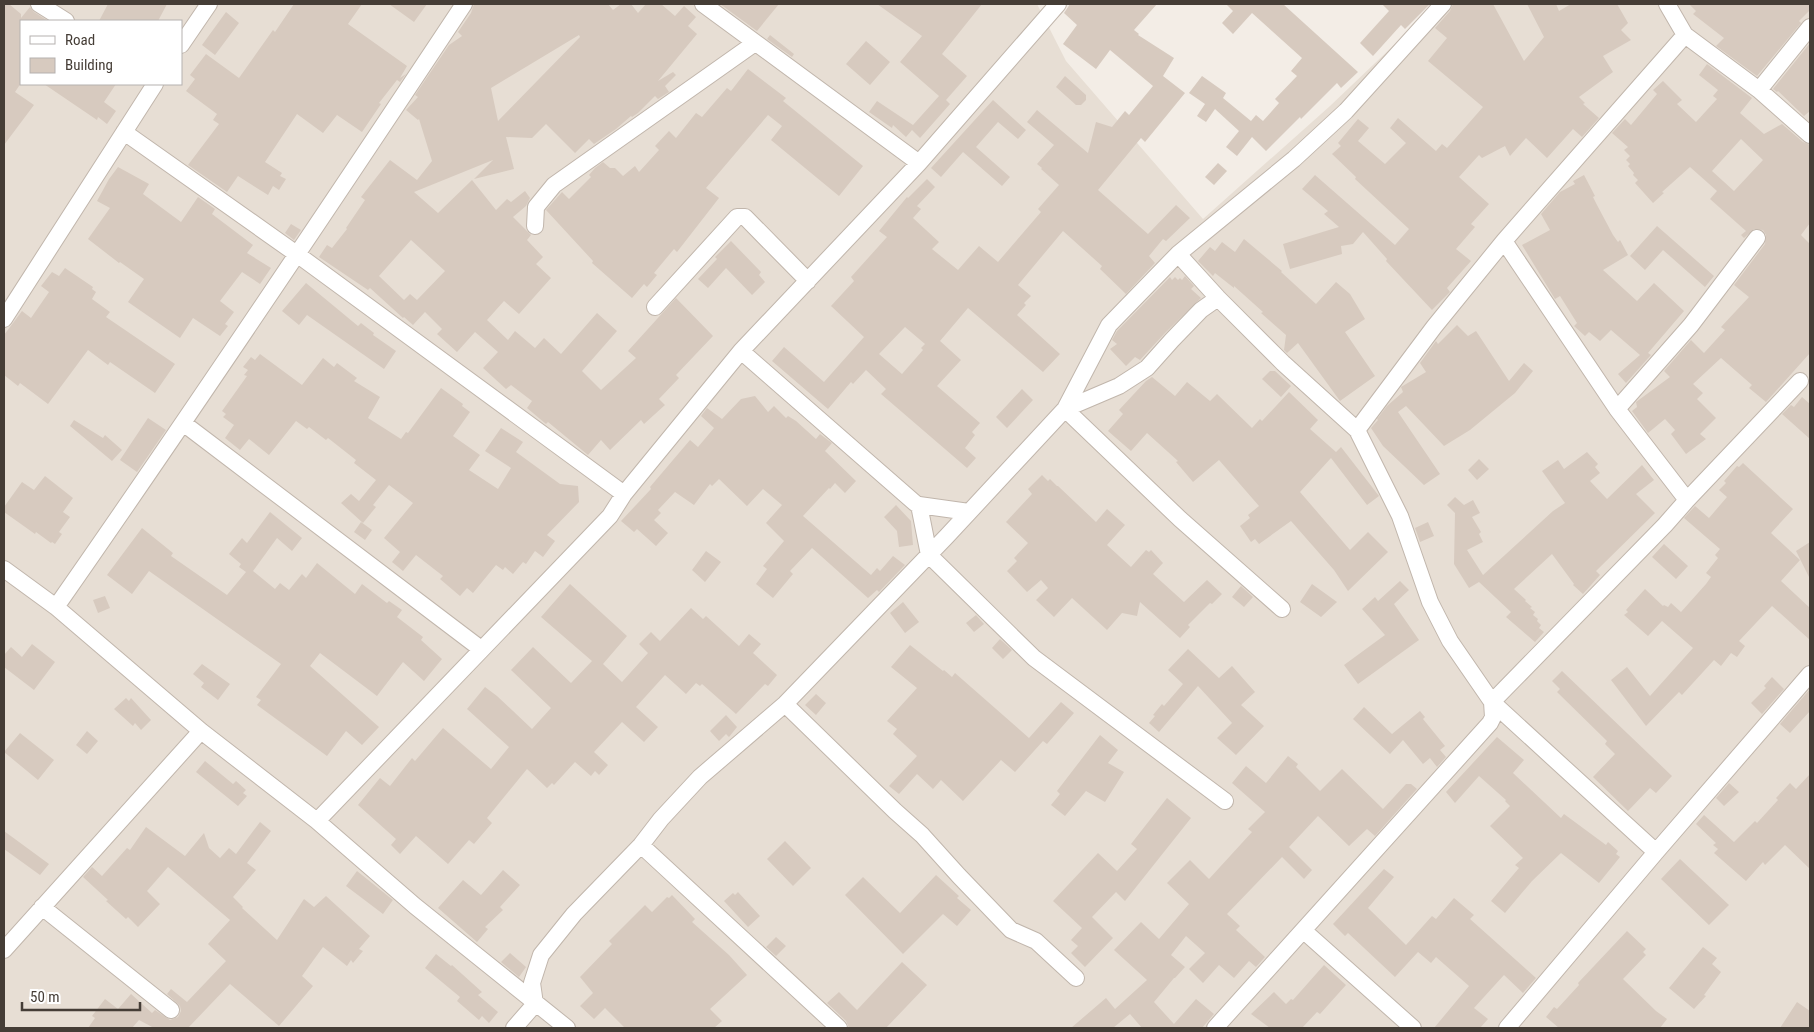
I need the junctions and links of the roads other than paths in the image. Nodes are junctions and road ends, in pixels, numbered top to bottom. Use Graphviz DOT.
graph roads {
  1 [pos="39,4"];
  2 [pos="209,4"];
  3 [pos="464,4"];
  4 [pos="703,4"];
  5 [pos="1058,4"];
  6 [pos="1443,4"];
  7 [pos="1667,4"];
  8 [pos="64,20"];
  9 [pos="1810,27"];
  10 [pos="1685,35"];
  11 [pos="755,43"];
  12 [pos="182,44"];
  13 [pos="154,85"];
  14 [pos="1759,90"];
  15 [pos="124,132"];
  16 [pos="1810,135"];
  17 [pos="919,163"];
  18 [pos="536,226"];
  19 [pos="1757,238"];
  20 [pos="1504,240"];
  21 [pos="1178,254"];
  22 [pos="298,255"];
  23 [pos="808,281"];
  24 [pos="1218,298"];
  25 [pos="655,307"];
  26 [pos="4,319"];
  27 [pos="741,351"];
  28 [pos="1800,381"];
  29 [pos="1065,409"];
  30 [pos="1617,409"];
  31 [pos="184,424"];
  32 [pos="1357,430"];
  33 [pos="624,494"];
  34 [pos="1687,500"];
  35 [pos="920,506"];
  36 [pos="969,512"];
  37 [pos="929,555"];
  38 [pos="4,569"];
  39 [pos="56,607"];
  40 [pos="1282,609"];
  41 [pos="481,649"];
  42 [pos="1810,674"];
  43 [pos="1492,702"];
  44 [pos="785,704"];
  45 [pos="201,731"];
  46 [pos="1225,801"];
  47 [pos="317,821"];
  48 [pos="641,845"];
  49 [pos="1656,852"];
  50 [pos="42,907"];
  51 [pos="1304,931"];
  52 [pos="4,950"];
  53 [pos="1076,978"];
  54 [pos="535,1004"];
  55 [pos="171,1010"];
  56 [pos="514,1028"];
  57 [pos="567,1028"];
  58 [pos="839,1028"];
  59 [pos="1215,1028"];
  60 [pos="1412,1028"];
  61 [pos="1507,1028"];
  1 -- 8 [label="street"];
  2 -- 12 [label="street"];
  3 -- 22 [label="street"];
  4 -- 11 [label="street"];
  5 -- 17 [label="street"];
  6 -- 21 [label="street"];
  7 -- 10 [label="street"];
  9 -- 14 [label="street"];
  10 -- 14 [label="street"];
  10 -- 20 [label="street"];
  11 -- 17 [label="street"];
  11 -- 18 [label="street"];
  13 -- 15 [label="street"];
  14 -- 16 [label="street"];
  15 -- 22 [label="street"];
  15 -- 26 [label="street"];
  17 -- 23 [label="street"];
  19 -- 30 [label="street"];
  20 -- 30 [label="street"];
  20 -- 32 [label="street"];
  21 -- 24 [label="street"];
  21 -- 29 [label="street"];
  22 -- 31 [label="street"];
  22 -- 33 [label="street"];
  23 -- 25 [label="street"];
  23 -- 27 [label="street"];
  24 -- 29 [label="street"];
  24 -- 32 [label="street"];
  27 -- 33 [label="street"];
  27 -- 35 [label="street"];
  28 -- 34 [label="street"];
  29 -- 36 [label="street"];
  29 -- 40 [label="street"];
  30 -- 34 [label="street"];
  31 -- 39 [label="street"];
  31 -- 41 [label="street"];
  32 -- 43 [label="street"];
  33 -- 41 [label="street"];
  34 -- 43 [label="street"];
  35 -- 36 [label="street"];
  35 -- 37 [label="street"];
  36 -- 37 [label="street"];
  37 -- 44 [label="street"];
  37 -- 46 [label="street"];
  38 -- 39 [label="street"];
  39 -- 45 [label="street"];
  41 -- 47 [label="street"];
  42 -- 49 [label="street"];
  43 -- 49 [label="street"];
  43 -- 51 [label="street"];
  44 -- 48 [label="street"];
  44 -- 53 [label="street"];
  45 -- 47 [label="street"];
  45 -- 50 [label="street"];
  47 -- 54 [label="street"];
  48 -- 54 [label="street"];
  48 -- 58 [label="street"];
  49 -- 61 [label="street"];
  50 -- 52 [label="street"];
  50 -- 55 [label="street"];
  51 -- 59 [label="street"];
  51 -- 60 [label="street"];
  54 -- 56 [label="street"];
  54 -- 57 [label="street"];
}
